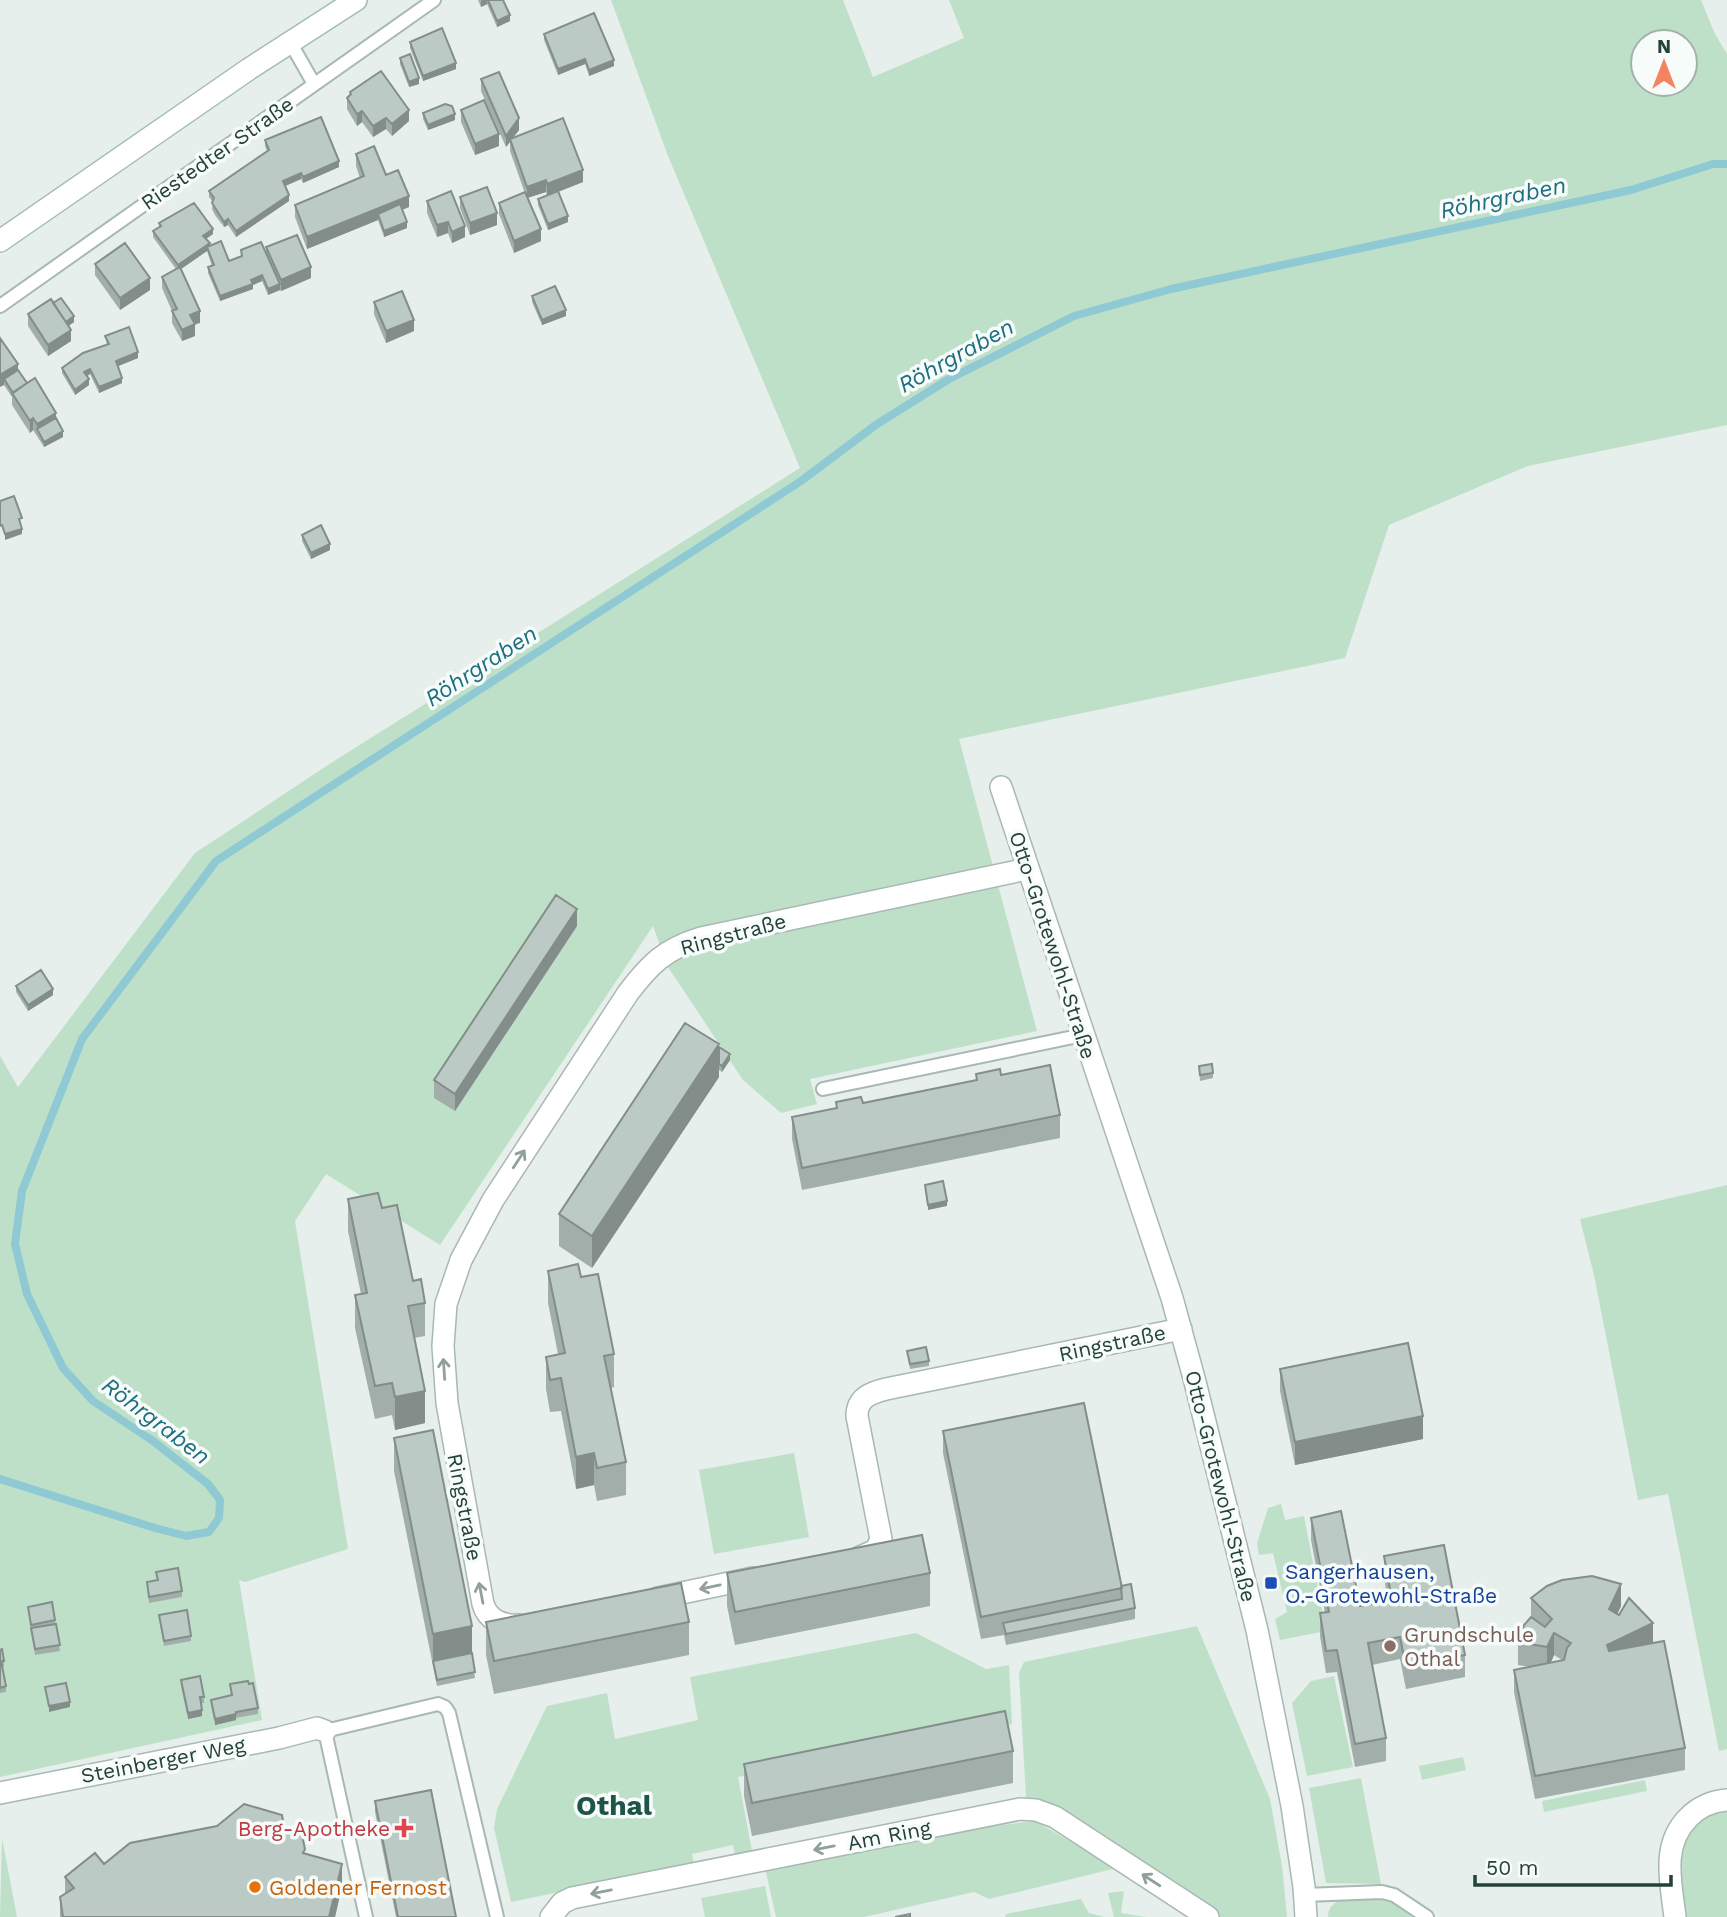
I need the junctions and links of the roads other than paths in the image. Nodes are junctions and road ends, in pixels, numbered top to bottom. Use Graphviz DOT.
graph roads {
  1 [pos="356,0"];
  2 [pos="433,0"];
  3 [pos="290,42"];
  4 [pos="314,84"];
  5 [pos="0,242"];
  6 [pos="0,306"];
  7 [pos="1001,787"];
  8 [pos="1027,869"];
  9 [pos="1083,1035"];
  10 [pos="823,1089"];
  11 [pos="1181,1329"];
  12 [pos="846,1560"];
  13 [pos="769,1575"];
  14 [pos="632,1603"];
  15 [pos="543,1621"];
  16 [pos="325,1731"];
  17 [pos="0,1793"];
  18 [pos="1727,1800"];
  19 [pos="1306,1895"];
  20 [pos="366,1917"];
  21 [pos="497,1917"];
  22 [pos="551,1917"];
  23 [pos="1208,1917"];
  24 [pos="1306,1917"];
  25 [pos="1427,1917"];
  26 [pos="1675,1917"];
  1 -- 3 [label="street"];
  2 -- 4 [label="lane, Riestedter Straße"];
  3 -- 4 [label="lane"];
  3 -- 5 [label="street"];
  4 -- 6 [label="lane, Riestedter Straße"];
  7 -- 8 [label="street, Otto-Grotewohl-Straße"];
  8 -- 9 [label="street, Otto-Grotewohl-Straße"];
  15 -- 8 [label="street, Ringstraße, one-way"];
  9 -- 10 [label="lane"];
  9 -- 11 [label="street, Otto-Grotewohl-Straße"];
  11 -- 12 [label="street, Ringstraße"];
  11 -- 19 [label="street, Otto-Grotewohl-Straße"];
  13 -- 14 [label="street, one-way"];
  16 -- 17 [label="street, Steinberger Weg"];
  16 -- 20 [label="lane"];
  16 -- 21 [label="lane"];
  18 -- 26 [label="street"];
  19 -- 24 [label="street, Otto-Grotewohl-Straße"];
  19 -- 25 [label="lane"];
  23 -- 22 [label="street, Am Ring, one-way"];
}
